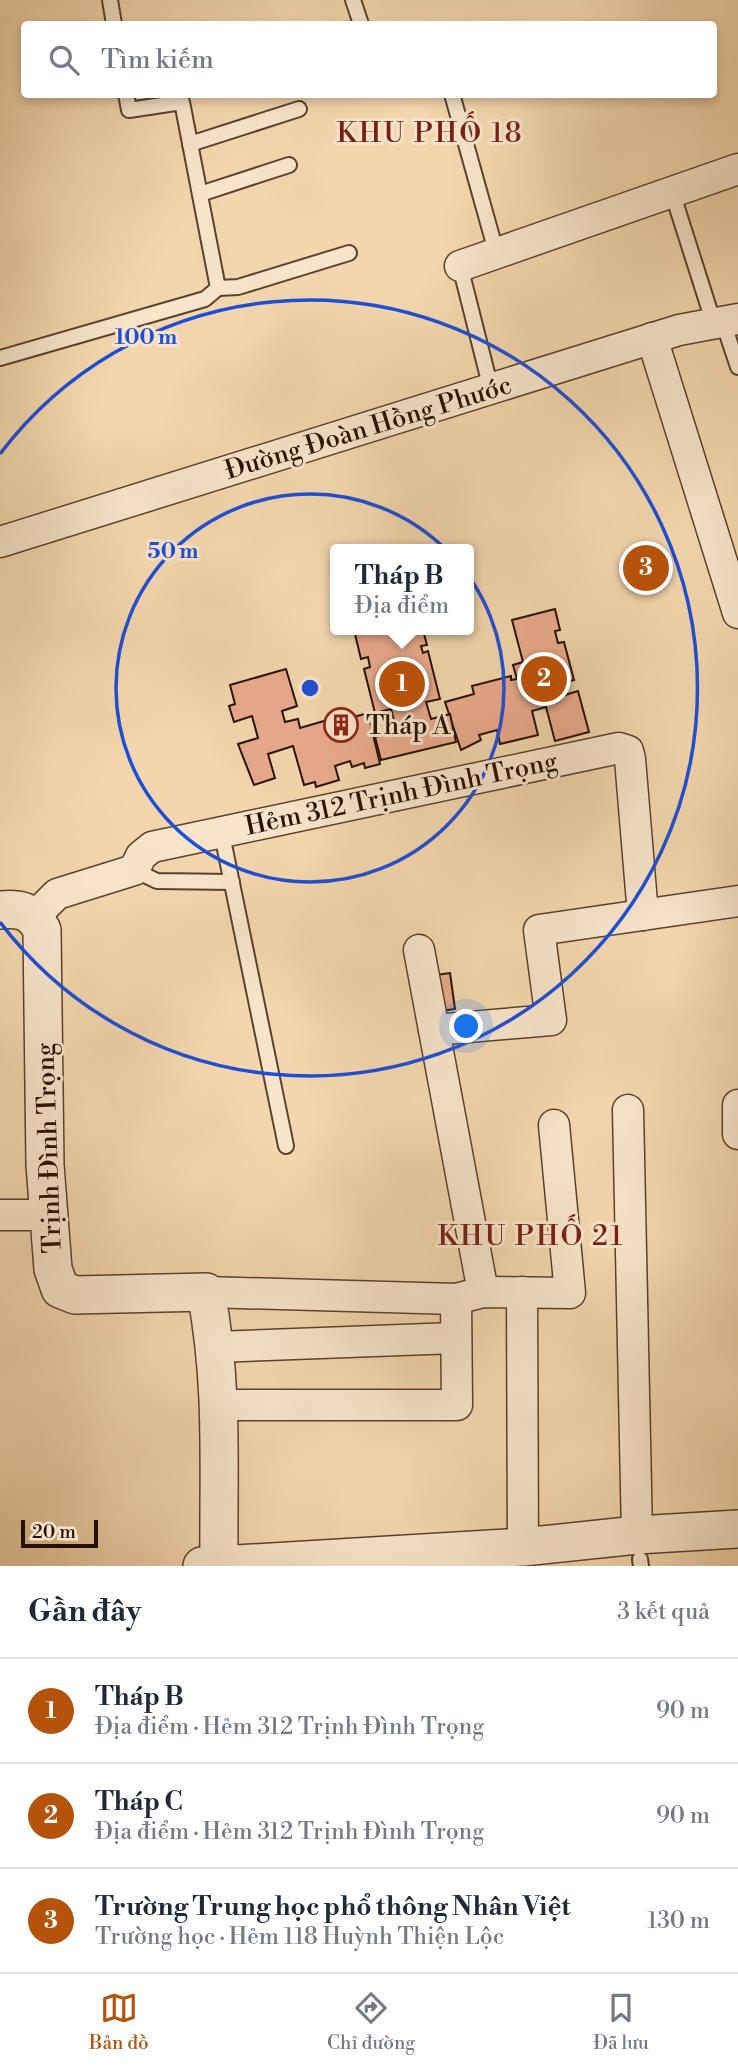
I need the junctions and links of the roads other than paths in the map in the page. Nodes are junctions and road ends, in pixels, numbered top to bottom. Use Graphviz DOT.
graph roads {
  1 [pos="110,0"];
  2 [pos="353,0"];
  3 [pos="114,21"];
  4 [pos="360,21"];
  5 [pos="127,98"];
  6 [pos="186,98"];
  7 [pos="453,98"];
  8 [pos="299,109"];
  9 [pos="190,144"];
  10 [pos="289,165"];
  11 [pos="738,169"];
  12 [pos="672,192"];
  13 [pos="200,194"];
  14 [pos="349,253"];
  15 [pos="497,254"];
  16 [pos="460,266"];
  17 [pos="218,288"];
  18 [pos="725,322"];
  19 [pos="652,338"];
  20 [pos="0,358"];
  21 [pos="738,367"];
  22 [pos="491,389"];
  23 [pos="0,542"];
  24 [pos="738,613"];
  25 [pos="221,830"];
  26 [pos="134,870"];
  27 [pos="232,882"];
  28 [pos="738,901"];
  29 [pos="18,913"];
  30 [pos="643,915"];
  31 [pos="419,950"];
  32 [pos="434,1030"];
  33 [pos="738,1105"];
  34 [pos="628,1110"];
  35 [pos="554,1125"];
  36 [pos="738,1134"];
  37 [pos="286,1146"];
  38 [pos="0,1215"];
  39 [pos="48,1215"];
  40 [pos="206,1292"];
  41 [pos="522,1292"];
  42 [pos="470,1295"];
  43 [pos="455,1338"];
  44 [pos="216,1347"];
  45 [pos="221,1405"];
  46 [pos="738,1529"];
  47 [pos="738,1552"];
  48 [pos="639,1553"];
  49 [pos="531,1557"];
  50 [pos="213,1565"];
  1 -- 3 [label="lane"];
  2 -- 4 [label="lane"];
  5 -- 6 [label="lane"];
  6 -- 9 [label="lane"];
  7 -- 15 [label="lane"];
  8 -- 9 [label="lane"];
  9 -- 13 [label="lane"];
  10 -- 13 [label="lane"];
  11 -- 12 [label="street"];
  12 -- 15 [label="street"];
  12 -- 18 [label="lane"];
  13 -- 17 [label="lane"];
  14 -- 17 [label="lane"];
  15 -- 16 [label="street"];
  16 -- 22 [label="lane"];
  17 -- 20 [label="lane"];
  18 -- 19 [label="street, Đường Đoàn Hồng Phước"];
  18 -- 21 [label="lane"];
  19 -- 22 [label="street, Đường Đoàn Hồng Phước"];
  19 -- 24 [label="street"];
  22 -- 23 [label="street, Đường Đoàn Hồng Phước"];
  25 -- 26 [label="street, Hẻm 312 Trịnh Đình Trọng"];
  25 -- 27 [label="lane"];
  25 -- 30 [label="street, Hẻm 312 Trịnh Đình Trọng"];
  26 -- 27 [label="lane"];
  26 -- 29 [label="street, Hẻm 312 Trịnh Đình Trọng"];
  27 -- 37 [label="lane"];
  28 -- 30 [label="street"];
  29 -- 39 [label="street, Trịnh Đình Trọng"];
  30 -- 32 [label="street"];
  31 -- 32 [label="street"];
  32 -- 42 [label="street"];
  33 -- 36 [label="street"];
  34 -- 48 [label="street"];
  35 -- 41 [label="street"];
  38 -- 39 [label="street"];
  39 -- 40 [label="street, Trịnh Đình Trọng"];
  40 -- 42 [label="street"];
  40 -- 44 [label="street"];
  41 -- 42 [label="street"];
  41 -- 49 [label="street"];
  42 -- 43 [label="street"];
  43 -- 44 [label="street"];
  43 -- 45 [label="street"];
  44 -- 45 [label="street"];
  45 -- 50 [label="street"];
  46 -- 48 [label="street"];
  47 -- 48 [label="street"];
  48 -- 49 [label="street"];
  49 -- 50 [label="street"];
}
